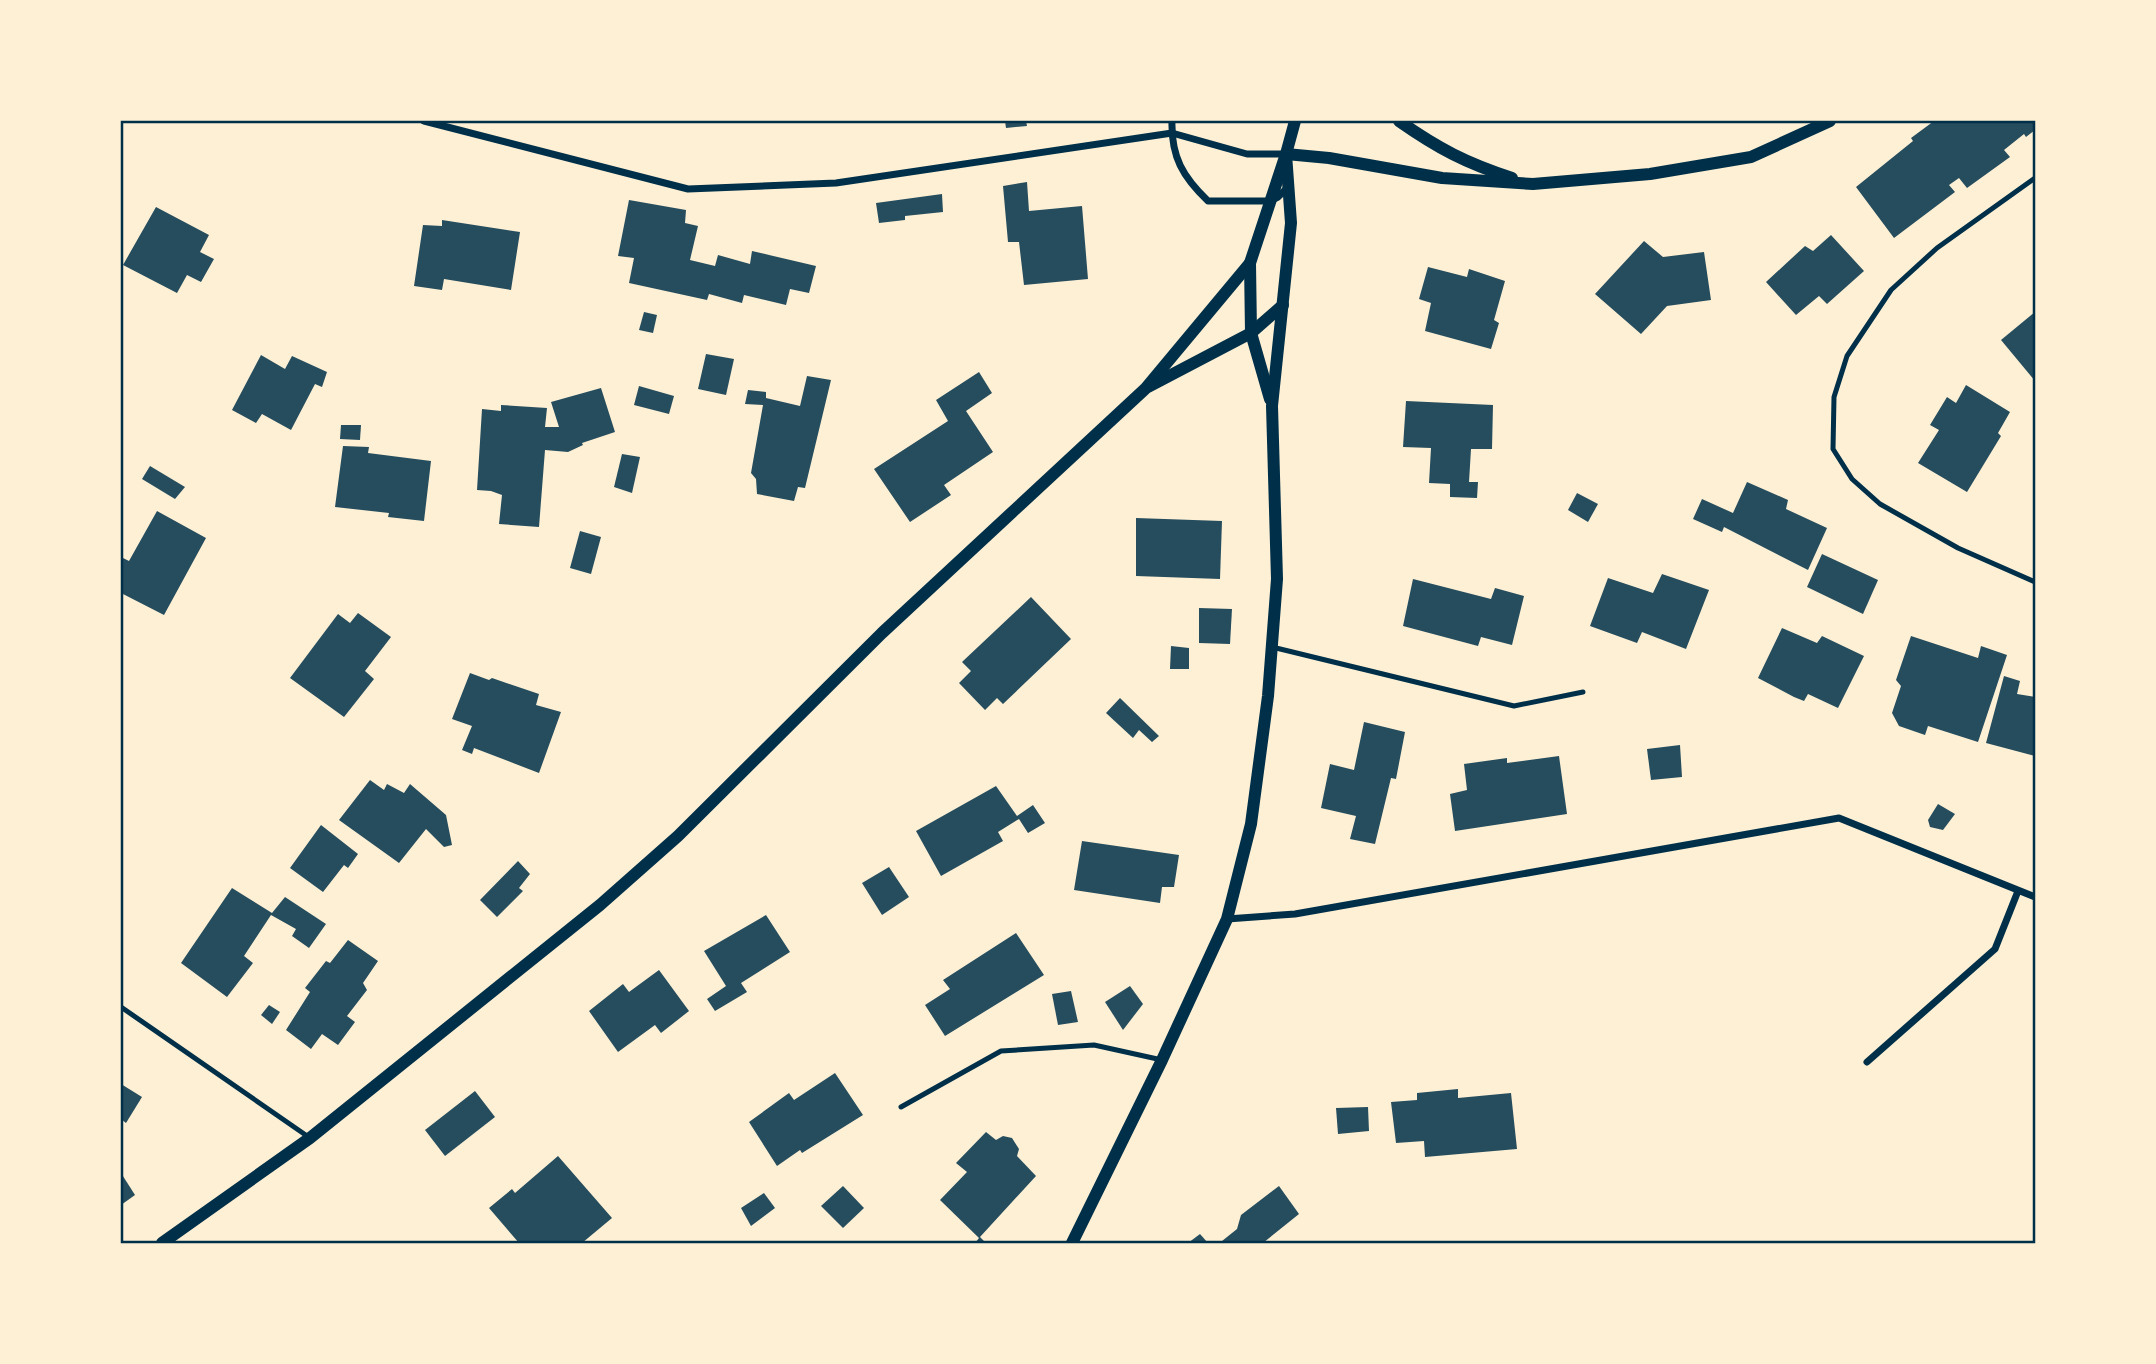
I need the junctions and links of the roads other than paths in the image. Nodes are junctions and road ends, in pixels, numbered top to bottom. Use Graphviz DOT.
graph roads {
  1 [pos="424,121"];
  2 [pos="1172,121"];
  3 [pos="1295,121"];
  4 [pos="1399,121"];
  5 [pos="1830,121"];
  6 [pos="1172,133"];
  7 [pos="1286,154"];
  8 [pos="2035,178"];
  9 [pos="1533,184"];
  10 [pos="1288,187"];
  11 [pos="1269,201"];
  12 [pos="1250,263"];
  13 [pos="1283,305"];
  14 [pos="1251,333"];
  15 [pos="1145,389"];
  16 [pos="1272,406"];
  17 [pos="2035,582"];
  18 [pos="1272,647"];
  19 [pos="1583,691"];
  20 [pos="2018,891"];
  21 [pos="2035,897"];
  22 [pos="1227,919"];
  23 [pos="121,1007"];
  24 [pos="1162,1060"];
  25 [pos="1867,1062"];
  26 [pos="901,1107"];
  27 [pos="310,1138"];
  28 [pos="162,1243"];
  29 [pos="1072,1243"];
  1 -- 6 [label="street"];
  2 -- 6 [label="street"];
  3 -- 7 [label="street"];
  4 -- 9 [label="street"];
  5 -- 9 [label="street"];
  6 -- 7 [label="street"];
  6 -- 11 [label="street"];
  7 -- 9 [label="street"];
  7 -- 10 [label="street"];
  7 -- 11 [label="street"];
  8 -- 17 [label="lane"];
  10 -- 11 [label="street"];
  10 -- 13 [label="street"];
  11 -- 12 [label="street"];
  12 -- 14 [label="street"];
  12 -- 15 [label="street"];
  13 -- 14 [label="street"];
  13 -- 16 [label="street"];
  14 -- 15 [label="street"];
  14 -- 16 [label="street"];
  15 -- 27 [label="street"];
  16 -- 18 [label="street"];
  18 -- 19 [label="lane"];
  18 -- 22 [label="street"];
  20 -- 21 [label="street"];
  20 -- 22 [label="street"];
  20 -- 25 [label="street"];
  22 -- 24 [label="street"];
  23 -- 27 [label="lane"];
  24 -- 26 [label="lane"];
  24 -- 29 [label="street"];
  27 -- 28 [label="street"];
}
